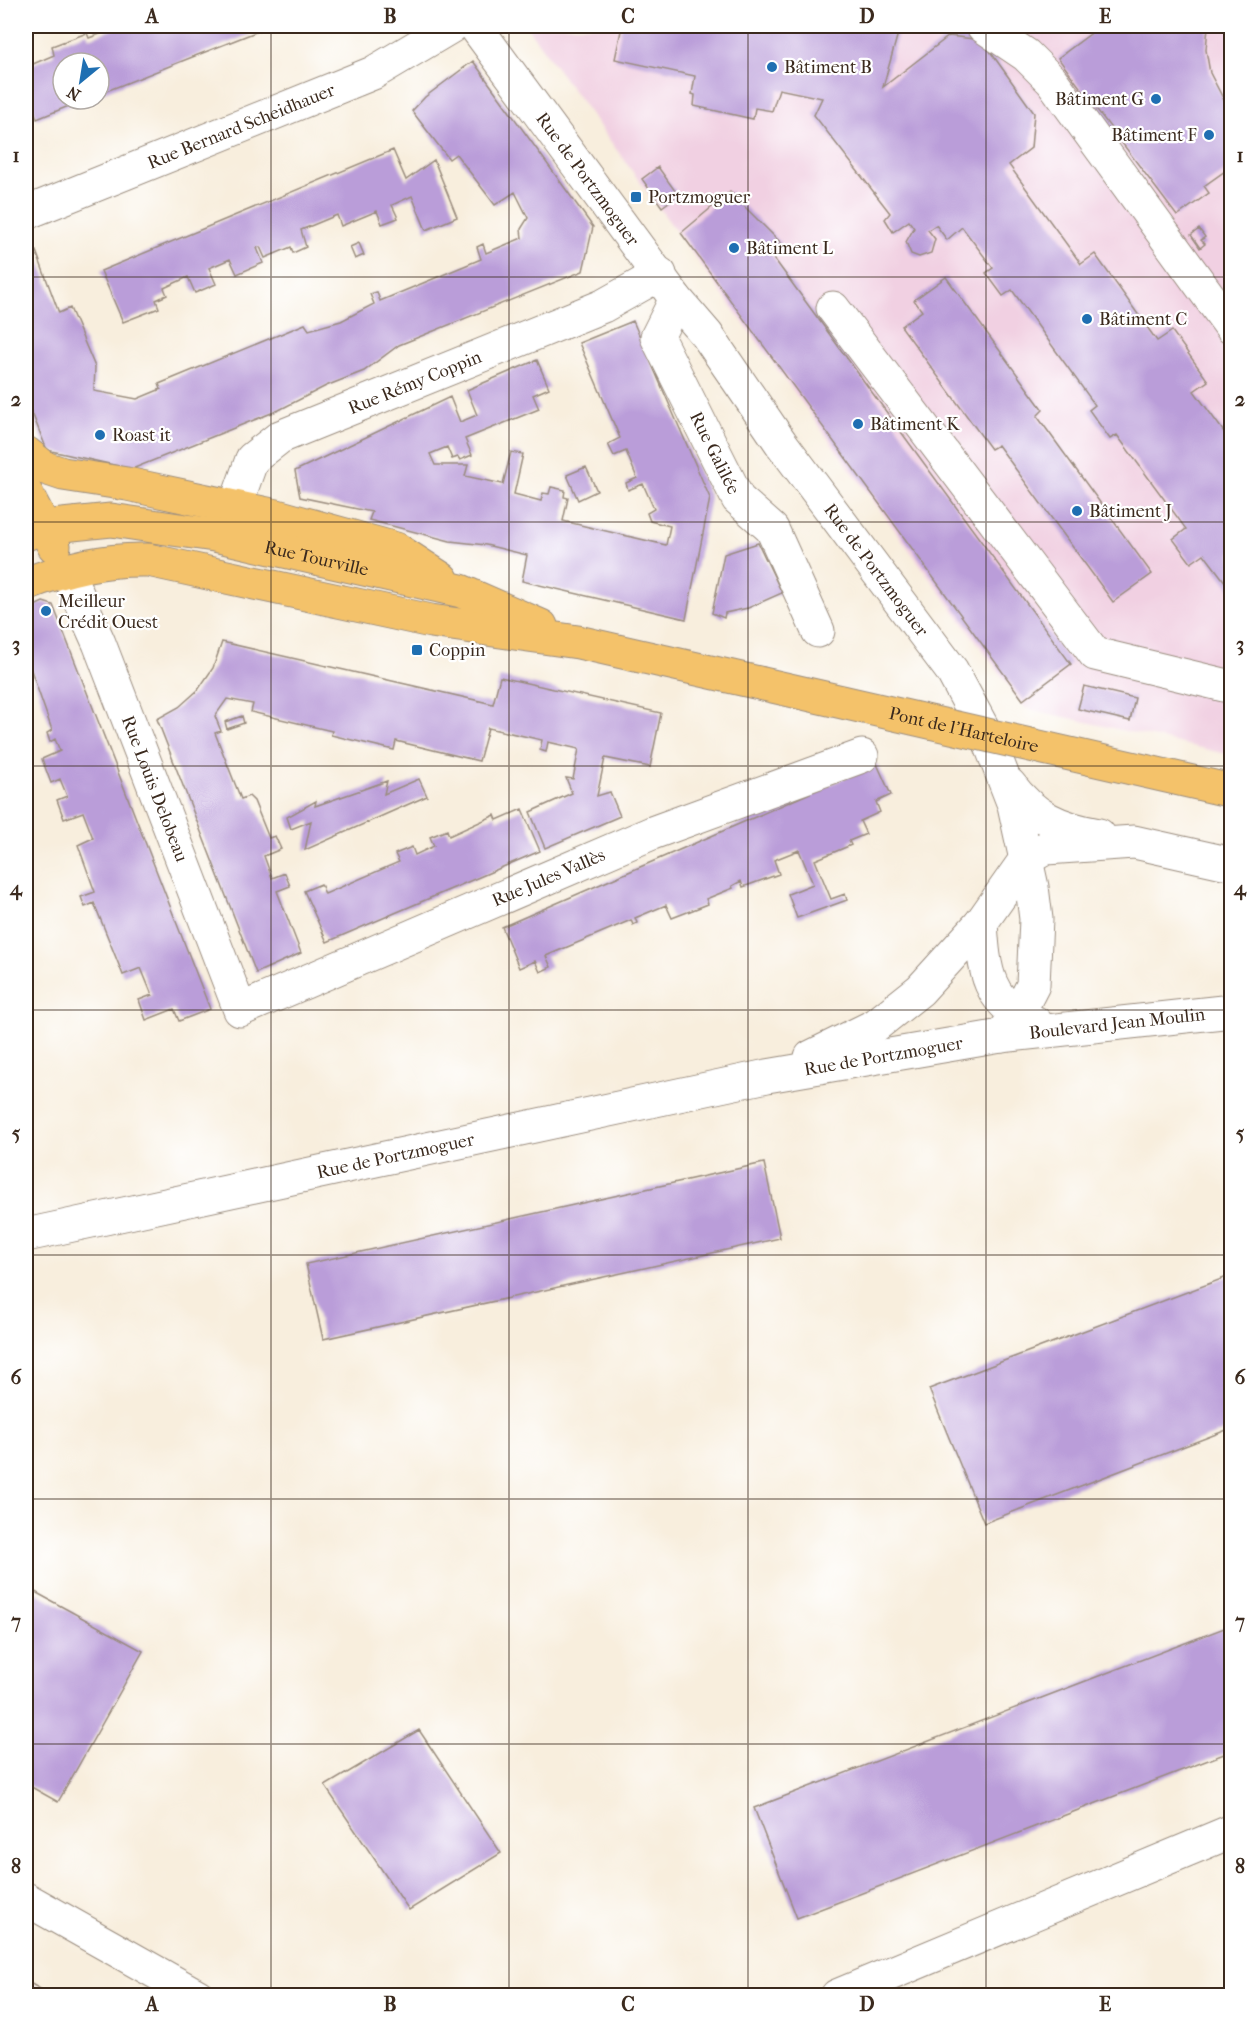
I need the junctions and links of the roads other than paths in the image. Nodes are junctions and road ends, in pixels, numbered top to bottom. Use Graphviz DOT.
graph roads {
  1 [pos="452,26"];
  2 [pos="475,26"];
  3 [pos="983,26"];
  4 [pos="26,213"];
  5 [pos="668,287"];
  6 [pos="833,308"];
  7 [pos="1232,328"];
  8 [pos="26,453"];
  9 [pos="26,493"];
  10 [pos="235,507"];
  11 [pos="214,535"];
  12 [pos="31,537"];
  13 [pos="66,569"];
  14 [pos="26,584"];
  15 [pos="461,591"];
  16 [pos="818,631"];
  17 [pos="578,642"];
  18 [pos="695,670"];
  19 [pos="1232,687"];
  20 [pos="862,756"];
  21 [pos="1003,777"];
  22 [pos="1232,791"];
  23 [pos="1134,842"];
  24 [pos="1026,859"];
  25 [pos="1232,864"];
  26 [pos="981,923"];
  27 [pos="240,1010"];
  28 [pos="1232,1011"];
  29 [pos="1009,1026"];
  30 [pos="766,1076"];
  31 [pos="26,1235"];
  32 [pos="1232,1831"];
  33 [pos="26,1899"];
  34 [pos="198,1995"];
  35 [pos="837,1995"];
  1 -- 4 [label="street, Rue Bernard Scheidhauer"];
  2 -- 5 [label="street, Rue de Portzmoguer"];
  3 -- 7 [label="street"];
  5 -- 10 [label="street, Rue Rémy Coppin"];
  5 -- 16 [label="street, Rue Galilée"];
  5 -- 21 [label="street, Rue de Portzmoguer"];
  6 -- 19 [label="street"];
  8 -- 10 [label="main road"];
  9 -- 12 [label="main road"];
  10 -- 11 [label="street, Rue Rémy Coppin"];
  10 -- 15 [label="main road"];
  11 -- 12 [label="main road, Rue Tourville"];
  11 -- 15 [label="main road, Rue Tourville"];
  12 -- 13 [label="main road"];
  13 -- 14 [label="main road, Rue Tourville"];
  13 -- 17 [label="main road, Rue Tourville"];
  13 -- 27 [label="street, Rue Louis Delobeau"];
  15 -- 17 [label="main road, Rue Tourville"];
  17 -- 18 [label="main road, Rue Tourville"];
  18 -- 22 [label="main road, Pont de l'Harteloire, bridge"];
  20 -- 27 [label="street, Rue Jules Vallès"];
  21 -- 23 [label="street"];
  21 -- 24 [label="street, Rue de Portzmoguer"];
  23 -- 24 [label="street"];
  23 -- 25 [label="street"];
  24 -- 26 [label="street, Rue de Portzmoguer"];
  24 -- 29 [label="street"];
  26 -- 29 [label="street"];
  26 -- 30 [label="street, Rue de Portzmoguer"];
  28 -- 29 [label="street, Boulevard Jean Moulin"];
  29 -- 30 [label="street, Rue de Portzmoguer"];
  30 -- 31 [label="street, Rue de Portzmoguer"];
  32 -- 35 [label="street"];
  33 -- 34 [label="street"];
}
